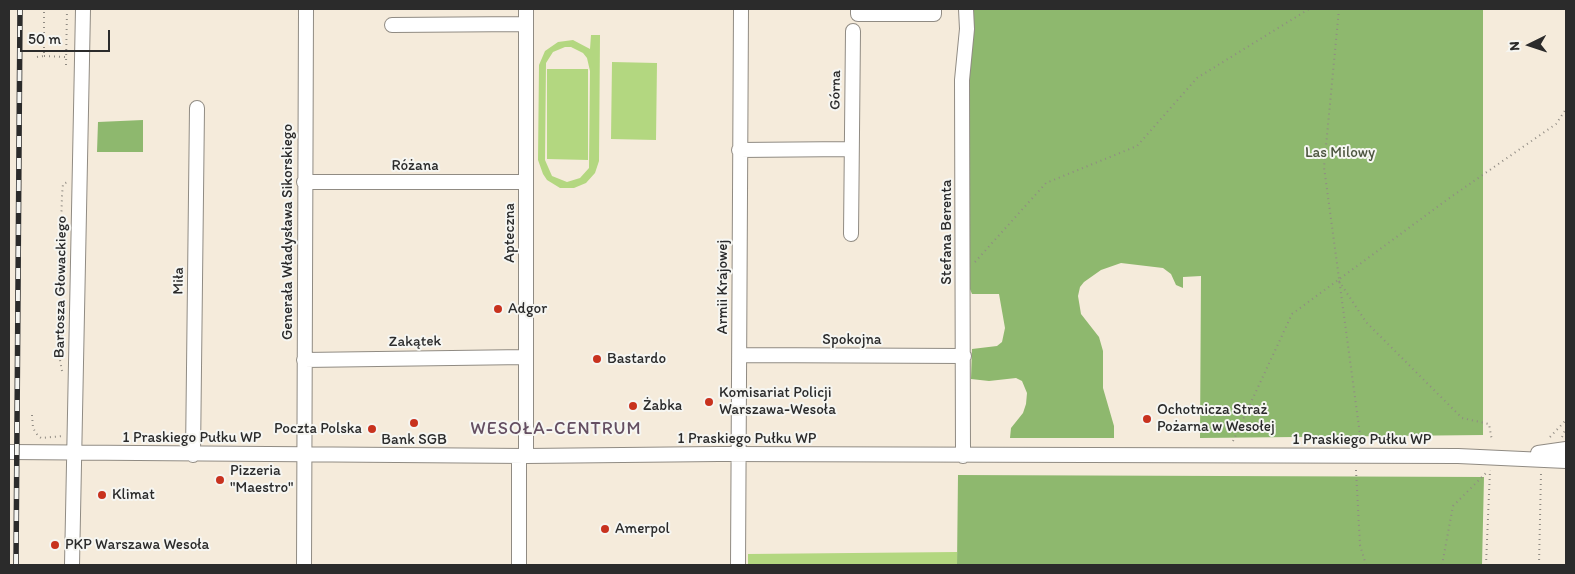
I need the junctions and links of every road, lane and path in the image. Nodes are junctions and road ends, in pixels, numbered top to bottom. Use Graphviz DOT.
graph roads {
  1 [pos="44,9"];
  2 [pos="67,9"];
  3 [pos="83,9"];
  4 [pos="306,9"];
  5 [pos="526,9"];
  6 [pos="741,9"];
  7 [pos="858,9"];
  8 [pos="934,9"];
  9 [pos="966,9"];
  10 [pos="1309,9"];
  11 [pos="1339,9"];
  12 [pos="526,24"];
  13 [pos="392,25"];
  14 [pos="853,31"];
  15 [pos="37,56"];
  16 [pos="44,56"];
  17 [pos="66,57"];
  18 [pos="75,65"];
  19 [pos="197,108"];
  20 [pos="1566,109"];
  21 [pos="851,149"];
  22 [pos="739,150"];
  23 [pos="72,182"];
  24 [pos="304,182"];
  25 [pos="526,182"];
  26 [pos="851,234"];
  27 [pos="964,275"];
  28 [pos="1338,279"];
  29 [pos="740,355"];
  30 [pos="964,356"];
  31 [pos="526,357"];
  32 [pos="304,360"];
  33 [pos="63,376"];
  34 [pos="32,415"];
  35 [pos="1566,420"];
  36 [pos="65,436"];
  37 [pos="1233,441"];
  38 [pos="1492,441"];
  39 [pos="1361,442"];
  40 [pos="1544,442"];
  41 [pos="1566,449"];
  42 [pos="9,452"];
  43 [pos="74,453"];
  44 [pos="193,455"];
  45 [pos="304,455"];
  46 [pos="739,455"];
  47 [pos="523,456"];
  48 [pos="963,456"];
  49 [pos="1566,461"];
  50 [pos="1488,463"];
  51 [pos="1356,470"];
  52 [pos="1541,470"];
  53 [pos="1539,564"];
  54 [pos="72,565"];
  55 [pos="304,565"];
  56 [pos="520,565"];
  57 [pos="738,565"];
  58 [pos="1366,565"];
  59 [pos="1442,565"];
  60 [pos="1486,565"];
  1 -- 16 [label="path"];
  2 -- 17 [label="path"];
  3 -- 43 [label="street, Bartosza Głowackiego"];
  4 -- 24 [label="street, Generała Władysława Sikorskiego"];
  5 -- 12 [label="street, Apteczna"];
  6 -- 22 [label="street, Armii Krajowej"];
  7 -- 8 [label="street"];
  9 -- 27 [label="street, Stefana Berenta"];
  10 -- 27 [label="path"];
  11 -- 28 [label="path"];
  12 -- 13 [label="street"];
  12 -- 25 [label="street, Apteczna"];
  14 -- 21 [label="street, Górna"];
  15 -- 16 [label="path"];
  16 -- 17 [label="path"];
  17 -- 18 [label="path"];
  19 -- 44 [label="street, Miła"];
  20 -- 28 [label="path"];
  21 -- 22 [label="street"];
  21 -- 26 [label="street, Górna"];
  22 -- 29 [label="street, Armii Krajowej"];
  23 -- 33 [label="path"];
  24 -- 25 [label="street, Różana"];
  24 -- 32 [label="street, Generała Władysława Sikorskiego"];
  25 -- 31 [label="street, Apteczna"];
  27 -- 30 [label="street, Stefana Berenta"];
  28 -- 37 [label="path"];
  28 -- 38 [label="path"];
  28 -- 39 [label="path"];
  29 -- 30 [label="street, Spokojna"];
  29 -- 46 [label="street, Armii Krajowej"];
  30 -- 48 [label="street, Stefana Berenta"];
  31 -- 32 [label="street, Zakątek"];
  31 -- 47 [label="street, Apteczna"];
  32 -- 45 [label="street, Generała Władysława Sikorskiego"];
  34 -- 36 [label="path"];
  35 -- 40 [label="path"];
  41 -- 50 [label="street, 1 Praskiego Pułku WP"];
  42 -- 43 [label="street, 1 Praskiego Pułku WP"];
  43 -- 44 [label="street, 1 Praskiego Pułku WP"];
  43 -- 54 [label="street, Bartosza Głowackiego"];
  44 -- 45 [label="street, 1 Praskiego Pułku WP"];
  45 -- 47 [label="street, 1 Praskiego Pułku WP"];
  45 -- 55 [label="street, Generała Władysława Sikorskiego"];
  46 -- 47 [label="street, 1 Praskiego Pułku WP"];
  46 -- 48 [label="street, 1 Praskiego Pułku WP"];
  46 -- 57 [label="street, Armii Krajowej"];
  47 -- 56 [label="street, Apteczna"];
  48 -- 50 [label="street, 1 Praskiego Pułku WP"];
  49 -- 50 [label="street, 1 Praskiego Pułku WP"];
  50 -- 59 [label="path"];
  50 -- 60 [label="path"];
  51 -- 58 [label="path"];
  52 -- 53 [label="path"];
}
